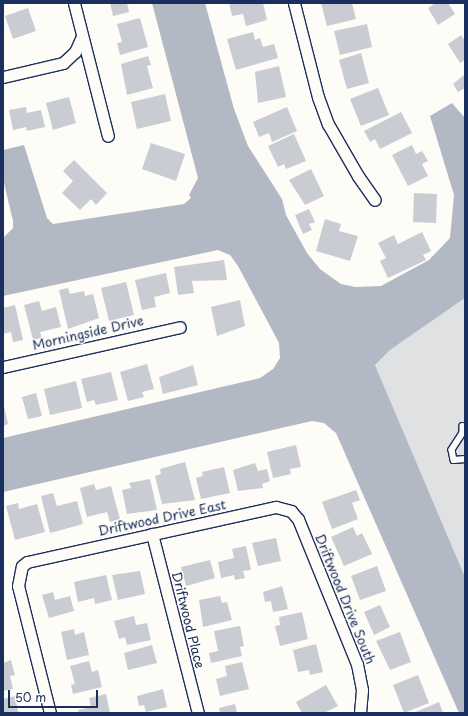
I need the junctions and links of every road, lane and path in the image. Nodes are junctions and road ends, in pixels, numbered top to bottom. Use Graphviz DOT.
graph roads {
  1 [pos="74,3"];
  2 [pos="294,3"];
  3 [pos="82,36"];
  4 [pos="3,77"];
  5 [pos="108,136"];
  6 [pos="375,200"];
  7 [pos="180,326"];
  8 [pos="3,367"];
  9 [pos="463,426"];
  10 [pos="465,459"];
  11 [pos="298,519"];
  12 [pos="152,534"];
  13 [pos="50,713"];
  14 [pos="198,713"];
  15 [pos="360,713"];
  1 -- 3 [label="street"];
  2 -- 6 [label="street"];
  3 -- 4 [label="street"];
  3 -- 5 [label="street"];
  7 -- 8 [label="street, Morningside Drive"];
  9 -- 10 [label="lane"];
  11 -- 12 [label="street, Driftwood Drive East"];
  11 -- 15 [label="street, Driftwood Drive South"];
  12 -- 13 [label="street, Driftwood Drive East"];
  12 -- 14 [label="street, Driftwood Place"];
}
